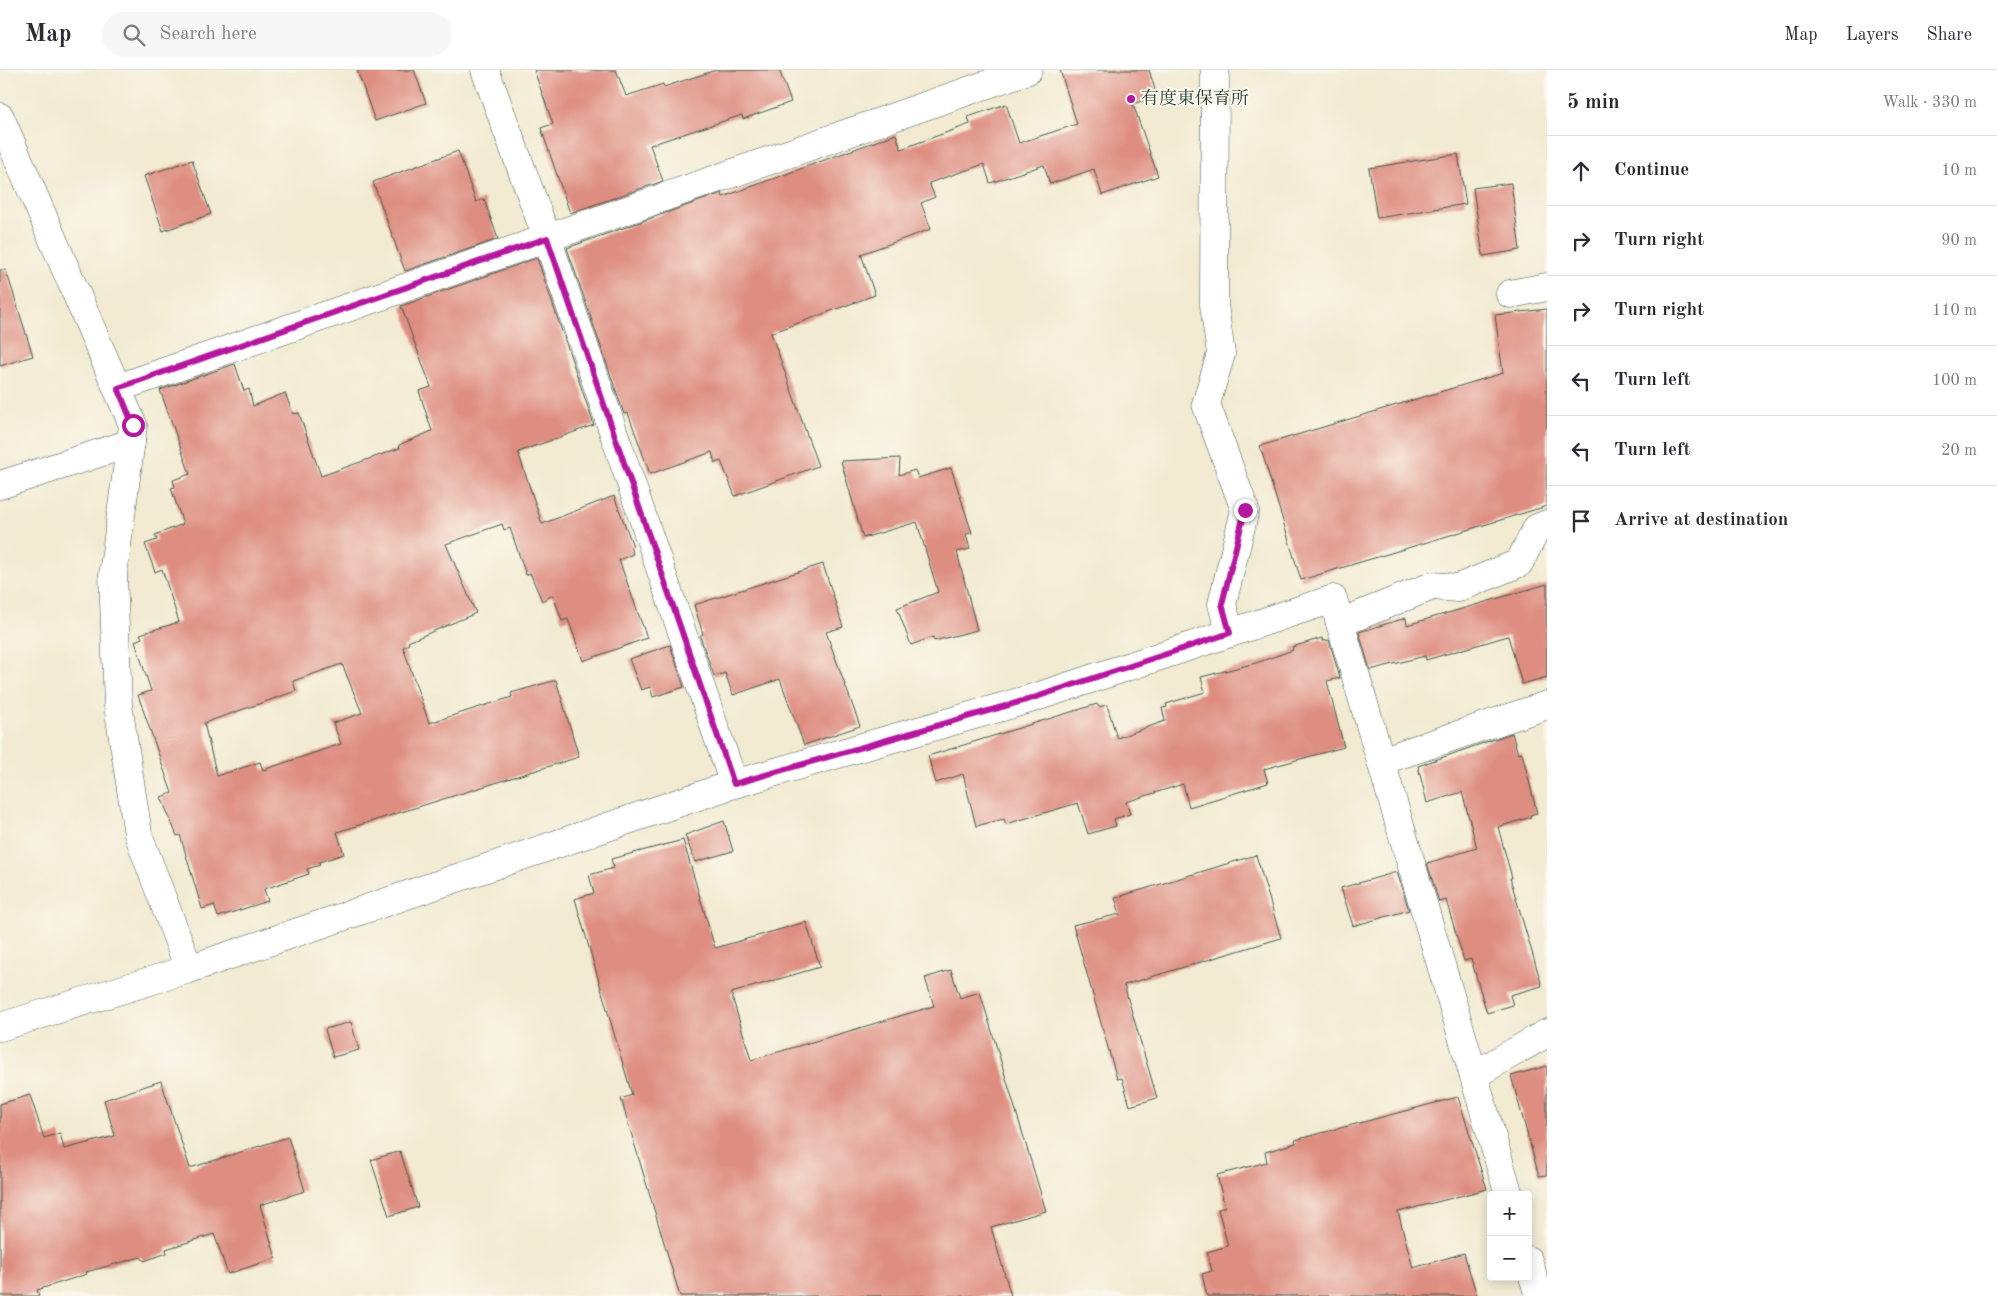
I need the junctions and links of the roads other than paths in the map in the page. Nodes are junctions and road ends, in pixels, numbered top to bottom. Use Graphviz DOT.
graph roads {
  1 [pos="485,70"];
  2 [pos="1028,70"];
  3 [pos="1214,70"];
  4 [pos="0,117"];
  5 [pos="547,238"];
  6 [pos="1547,287"];
  7 [pos="1510,294"];
  8 [pos="118,388"];
  9 [pos="131,443"];
  10 [pos="0,485"];
  11 [pos="1547,524"];
  12 [pos="1340,623"];
  13 [pos="1230,633"];
  14 [pos="1547,704"];
  15 [pos="1381,760"];
  16 [pos="734,784"];
  17 [pos="189,968"];
  18 [pos="0,1027"];
  19 [pos="1547,1033"];
  20 [pos="1474,1075"];
  21 [pos="1508,1191"];
  22 [pos="1532,1273"];
  23 [pos="1539,1296"];
  1 -- 5 [label="street"];
  2 -- 5 [label="street"];
  3 -- 13 [label="street"];
  4 -- 8 [label="street"];
  5 -- 8 [label="street"];
  5 -- 16 [label="street"];
  6 -- 7 [label="street"];
  8 -- 9 [label="street"];
  9 -- 10 [label="street"];
  9 -- 17 [label="street"];
  11 -- 12 [label="street"];
  12 -- 13 [label="street"];
  12 -- 15 [label="street"];
  13 -- 16 [label="street"];
  14 -- 15 [label="street"];
  15 -- 20 [label="street"];
  16 -- 17 [label="street"];
  17 -- 18 [label="street"];
  19 -- 20 [label="street"];
  20 -- 21 [label="street"];
  22 -- 23 [label="street"];
}
